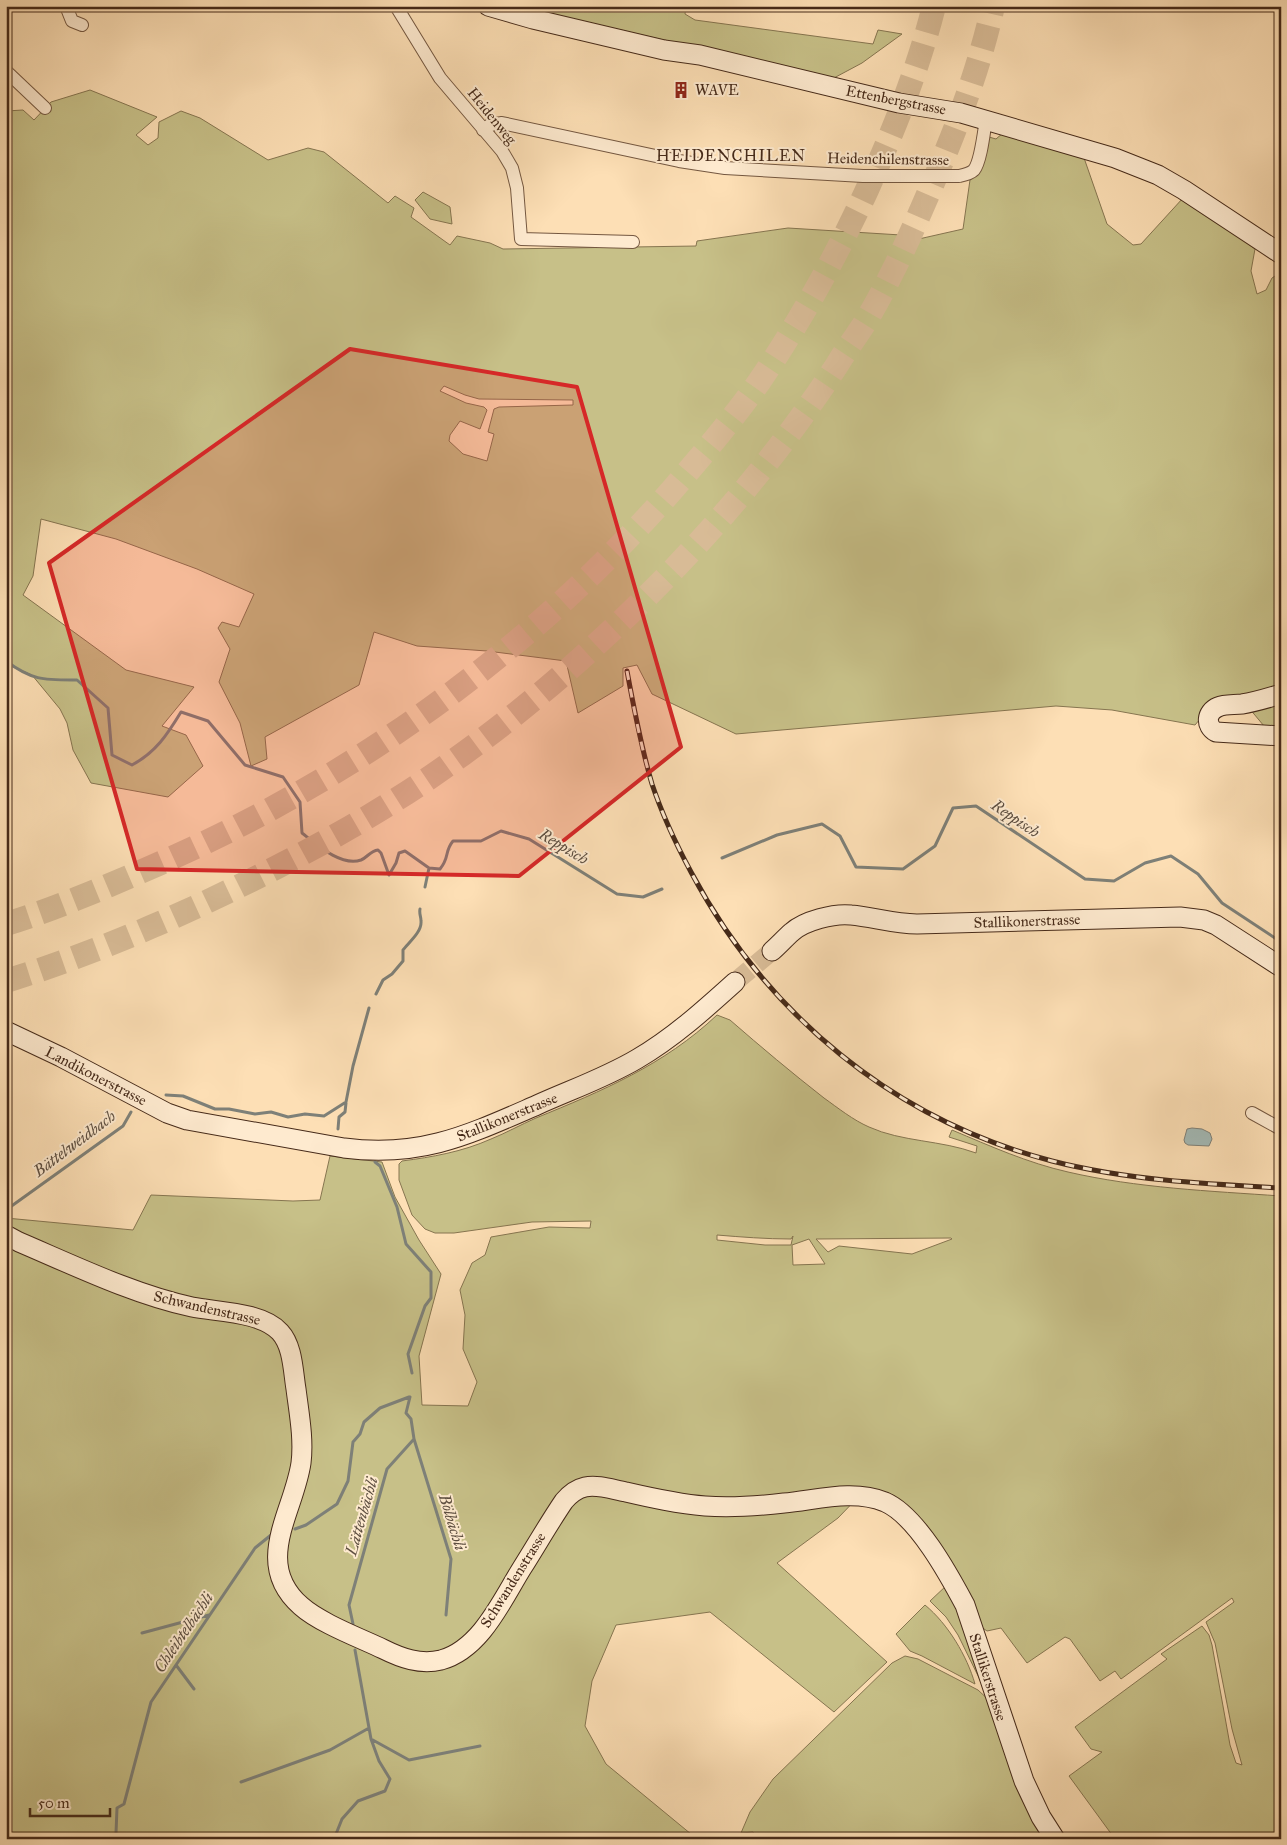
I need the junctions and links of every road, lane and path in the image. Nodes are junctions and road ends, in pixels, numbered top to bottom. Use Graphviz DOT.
graph roads {
  1 [pos="66,6"];
  2 [pos="396,6"];
  3 [pos="488,6"];
  4 [pos="82,25"];
  5 [pos="6,71"];
  6 [pos="45,108"];
  7 [pos="986,119"];
  8 [pos="483,130"];
  9 [pos="634,242"];
  10 [pos="1281,254"];
  11 [pos="1281,694"];
  12 [pos="1281,736"];
  13 [pos="772,951"];
  14 [pos="1281,967"];
  15 [pos="735,982"];
  16 [pos="6,1032"];
  17 [pos="1252,1113"];
  18 [pos="187,1120"];
  19 [pos="1281,1130"];
  20 [pos="6,1235"];
  21 [pos="911,1521"];
  22 [pos="1055,1839"];
  1 -- 4 [label="street"];
  2 -- 8 [label="street, Heidenweg"];
  3 -- 7 [label="street, Ettenbergstrasse"];
  5 -- 6 [label="street"];
  7 -- 8 [label="street, Heidenchilenstrasse"];
  7 -- 10 [label="street, Ettenbergstrasse"];
  8 -- 9 [label="street, Heidenweg"];
  11 -- 12 [label="street"];
  13 -- 14 [label="street, Stallikonerstrasse"];
  15 -- 18 [label="street, Stallikonerstrasse"];
  16 -- 18 [label="street, Landikonerstrasse"];
  17 -- 19 [label="street"];
  20 -- 21 [label="street, Schwandenstrasse"];
  21 -- 22 [label="street, Stallikerstrasse"];
}
